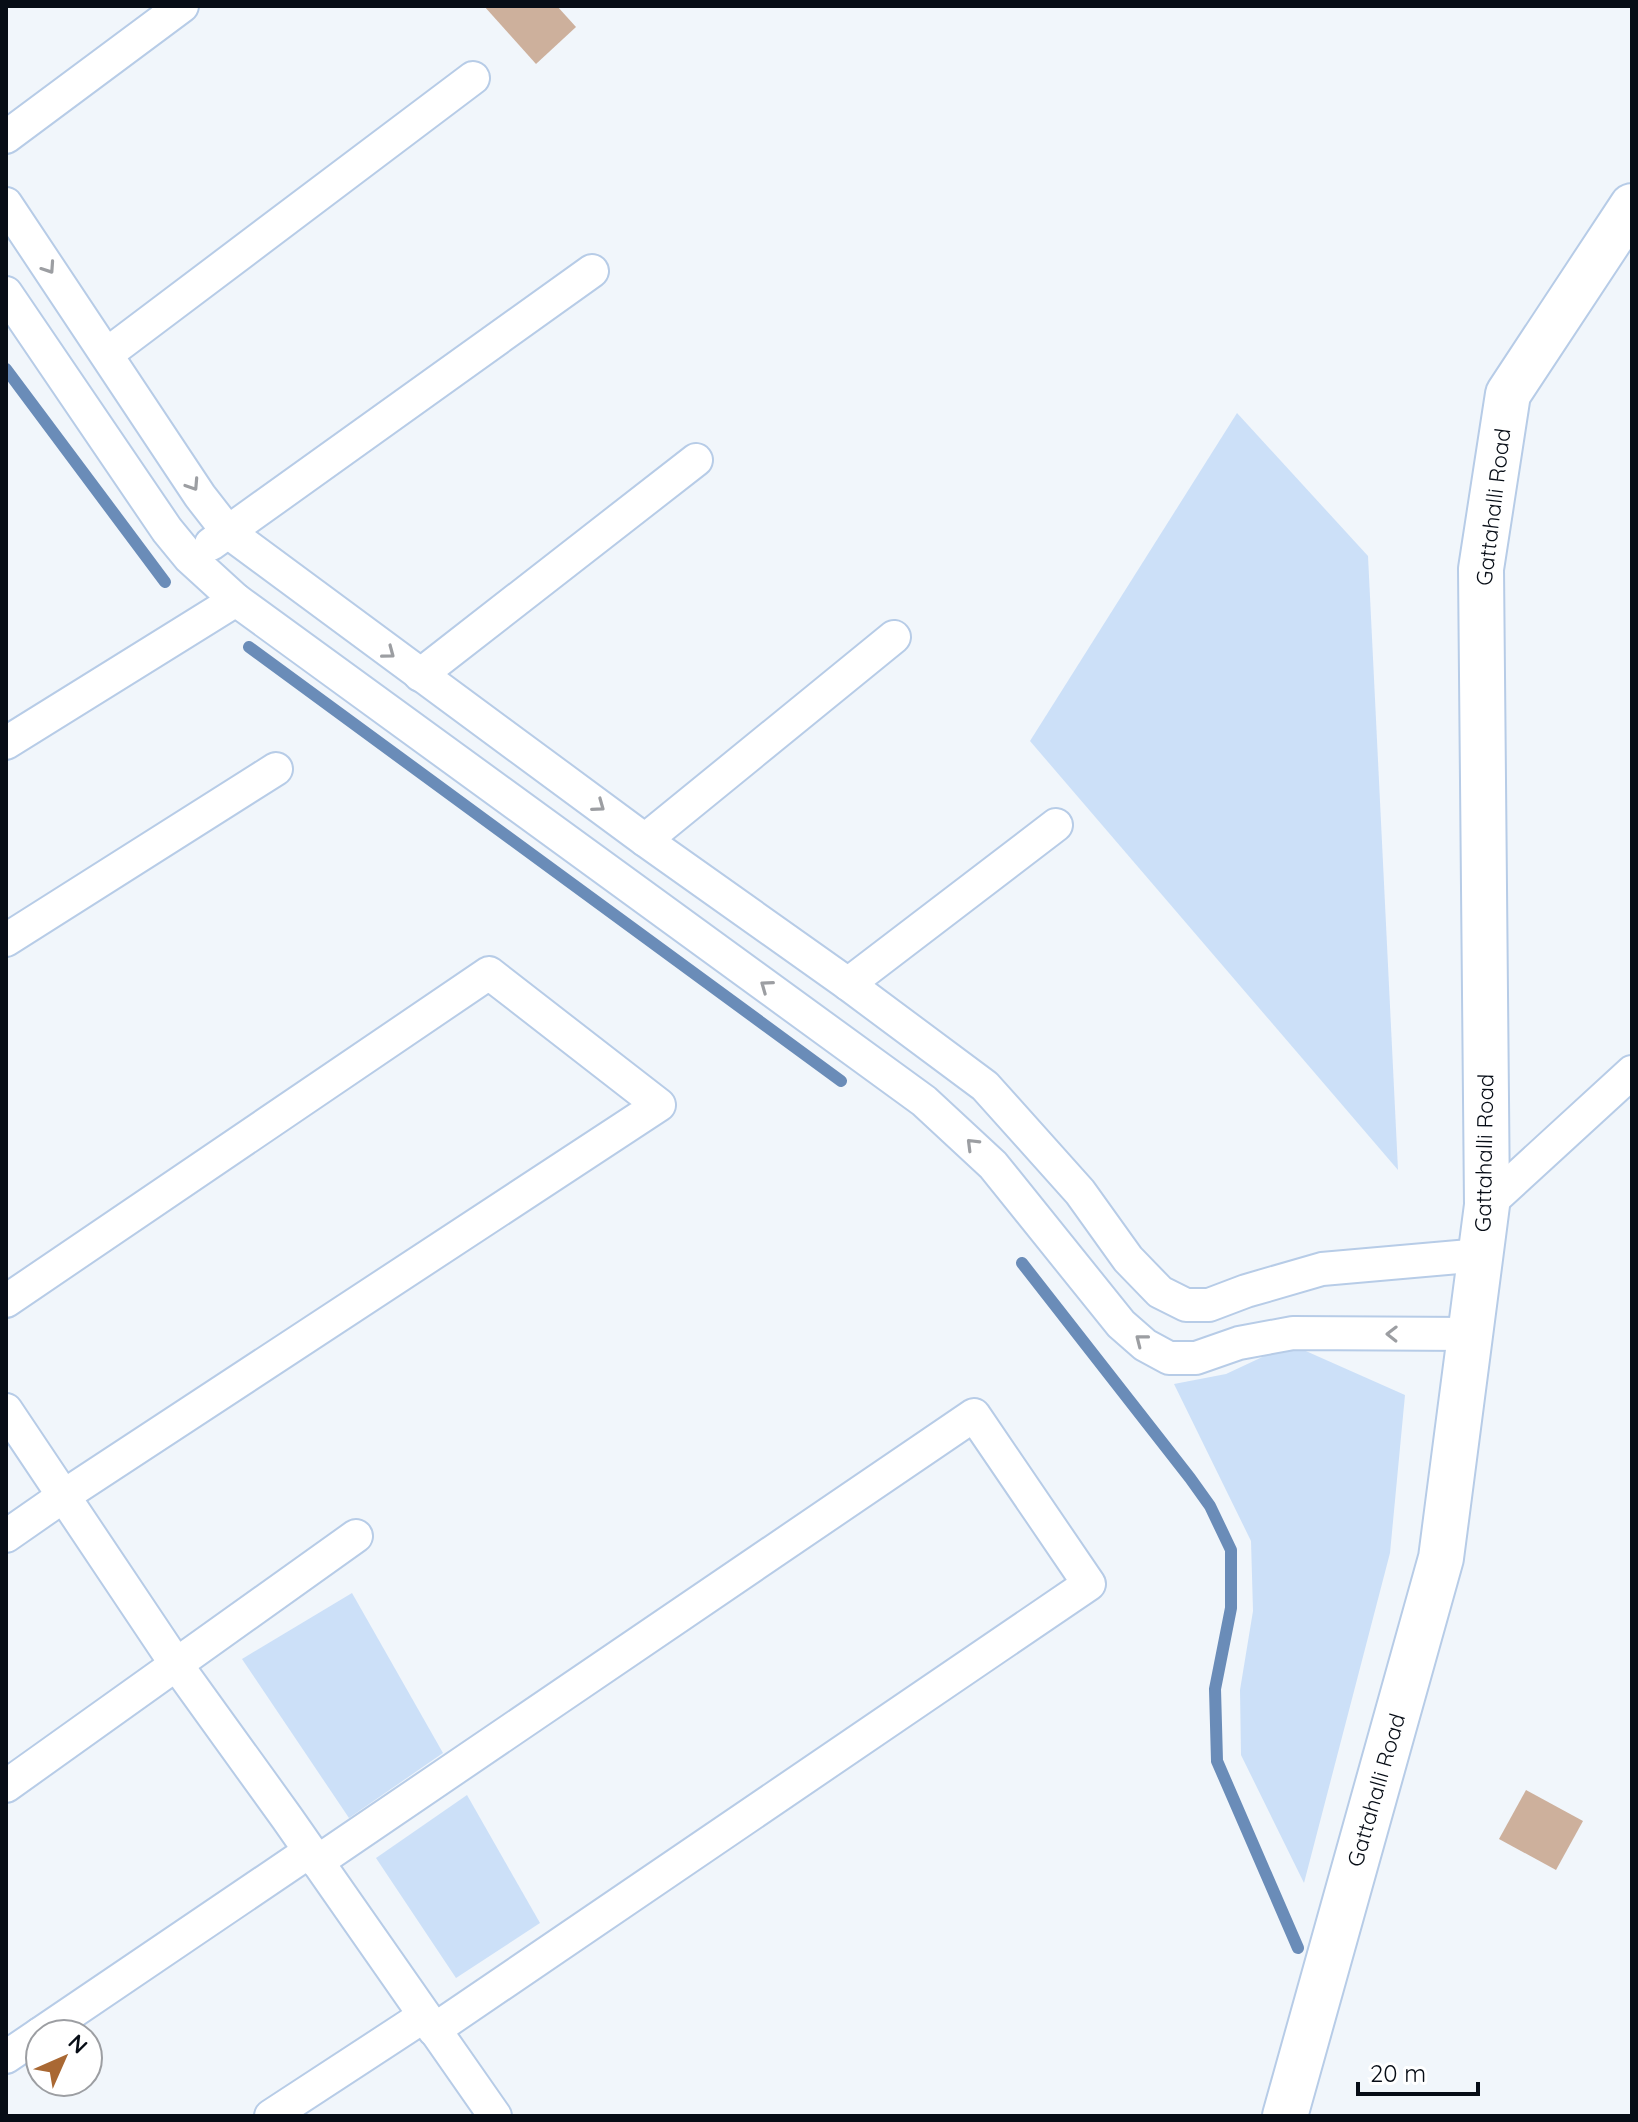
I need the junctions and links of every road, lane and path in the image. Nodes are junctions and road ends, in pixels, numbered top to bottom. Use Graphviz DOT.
graph roads {
  1 [pos="182,6"];
  2 [pos="473,78"];
  3 [pos="6,137"];
  4 [pos="6,204"];
  5 [pos="1632,206"];
  6 [pos="592,271"];
  7 [pos="6,293"];
  8 [pos="107,354"];
  9 [pos="696,460"];
  10 [pos="228,532"];
  11 [pos="190,558"];
  12 [pos="236,600"];
  13 [pos="894,637"];
  14 [pos="420,675"];
  15 [pos="6,743"];
  16 [pos="276,769"];
  17 [pos="1056,825"];
  18 [pos="645,840"];
  19 [pos="6,940"];
  20 [pos="848,984"];
  21 [pos="1632,1072"];
  22 [pos="1487,1205"];
  23 [pos="1481,1255"];
  24 [pos="6,1301"];
  25 [pos="1470,1334"];
  26 [pos="6,1410"];
  27 [pos="65,1495"];
  28 [pos="6,1536"];
  29 [pos="356,1536"];
  30 [pos="176,1664"];
  31 [pos="6,1786"];
  32 [pos="314,1857"];
  33 [pos="65,2018"];
  34 [pos="429,2023"];
  35 [pos="24,2045"];
  36 [pos="6,2057"];
  37 [pos="271,2116"];
  38 [pos="495,2116"];
  39 [pos="1285,2116"];
  1 -- 3 [label="street"];
  2 -- 8 [label="street"];
  4 -- 8 [label="street, one-way"];
  5 -- 22 [label="main road, Gattahalli Road"];
  6 -- 10 [label="street"];
  7 -- 11 [label="street"];
  8 -- 10 [label="street, one-way"];
  9 -- 14 [label="street"];
  10 -- 11 [label="street"];
  10 -- 14 [label="street, one-way"];
  11 -- 12 [label="street"];
  12 -- 15 [label="street"];
  25 -- 12 [label="street, one-way"];
  13 -- 18 [label="street"];
  14 -- 18 [label="street, one-way"];
  16 -- 19 [label="street"];
  17 -- 20 [label="street"];
  18 -- 20 [label="street"];
  20 -- 23 [label="street"];
  21 -- 22 [label="street"];
  22 -- 23 [label="main road, Gattahalli Road"];
  23 -- 25 [label="main road, Gattahalli Road"];
  24 -- 27 [label="street"];
  25 -- 39 [label="main road, Gattahalli Road"];
  26 -- 27 [label="street"];
  27 -- 28 [label="street"];
  27 -- 30 [label="street"];
  29 -- 30 [label="street"];
  30 -- 31 [label="street"];
  30 -- 32 [label="street"];
  32 -- 33 [label="street"];
  32 -- 34 [label="street"];
  32 -- 34 [label="street"];
  34 -- 37 [label="street"];
  34 -- 38 [label="street"];
  35 -- 36 [label="street"];
}
